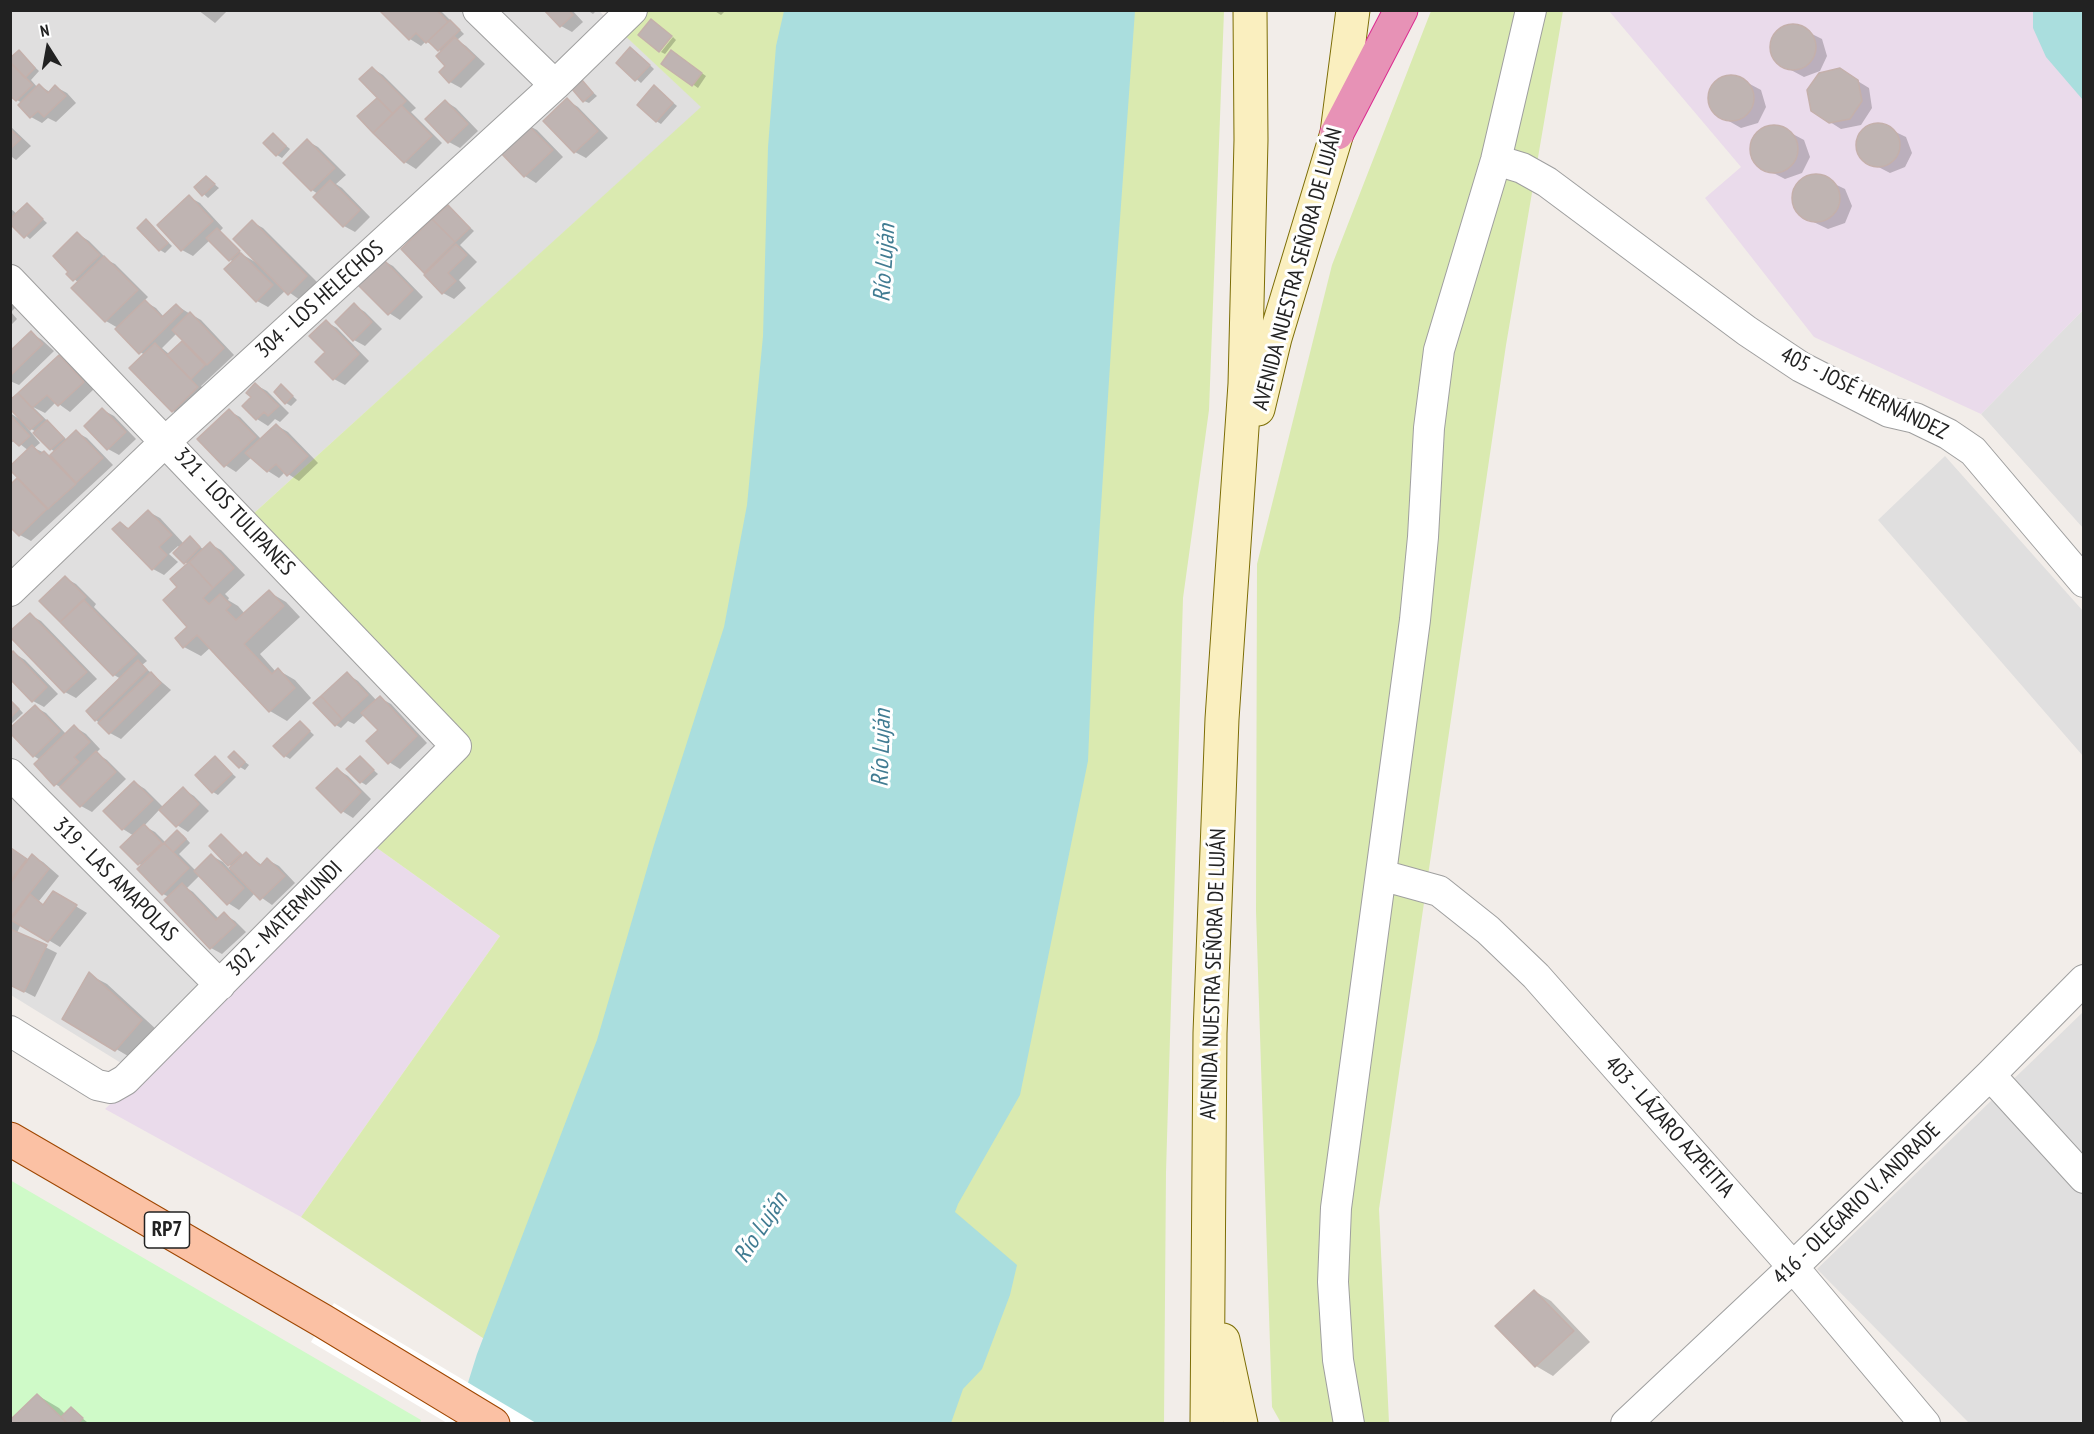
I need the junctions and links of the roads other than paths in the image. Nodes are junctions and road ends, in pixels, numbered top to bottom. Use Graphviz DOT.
graph roads {
  1 [pos="478,10"];
  2 [pos="632,10"];
  3 [pos="1250,10"];
  4 [pos="1353,10"];
  5 [pos="1401,10"];
  6 [pos="1531,10"];
  7 [pos="555,85"];
  8 [pos="1337,133"];
  9 [pos="1496,160"];
  10 [pos="10,280"];
  11 [pos="166,441"];
  12 [pos="1236,526"];
  13 [pos="2084,582"];
  14 [pos="10,591"];
  15 [pos="456,746"];
  16 [pos="10,774"];
  17 [pos="1381,875"];
  18 [pos="2084,980"];
  19 [pos="220,986"];
  20 [pos="10,1031"];
  21 [pos="1990,1075"];
  22 [pos="10,1139"];
  23 [pos="2084,1179"];
  24 [pos="1210,1236"];
  25 [pos="1794,1267"];
  26 [pos="493,1424"];
  27 [pos="1207,1424"];
  28 [pos="1241,1424"];
  29 [pos="1349,1424"];
  30 [pos="1626,1424"];
  31 [pos="1925,1424"];
  1 -- 7 [label="street"];
  2 -- 7 [label="street, 304 - LOS HELECHOS"];
  3 -- 12 [label="main road, AVENIDA NUESTRA SEÑORA DE LUJÁN"];
  4 -- 8 [label="main road, AVENIDA NUESTRA SEÑORA DE LUJÁN"];
  5 -- 8 [label="highway"];
  6 -- 9 [label="street"];
  7 -- 11 [label="street, 304 - LOS HELECHOS"];
  8 -- 12 [label="main road, AVENIDA NUESTRA SEÑORA DE LUJÁN"];
  9 -- 13 [label="street, 405 - JOSÉ HERNÁNDEZ"];
  9 -- 17 [label="street"];
  10 -- 11 [label="street, 321 - LOS TULIPANES"];
  11 -- 14 [label="street, 304 - LOS HELECHOS"];
  11 -- 15 [label="street, 321 - LOS TULIPANES"];
  12 -- 24 [label="main road, AVENIDA NUESTRA SEÑORA DE LUJÁN"];
  15 -- 19 [label="street, 302 - MATERMUNDI"];
  16 -- 19 [label="street, 319 - LAS AMAPOLAS"];
  17 -- 25 [label="street, 403 - LÁZARO AZPEITIA"];
  17 -- 29 [label="street"];
  18 -- 21 [label="street, 416 - OLEGARIO V. ANDRADE"];
  19 -- 20 [label="street, 302 - MATERMUNDI"];
  21 -- 23 [label="street"];
  21 -- 25 [label="street, 416 - OLEGARIO V. ANDRADE"];
  22 -- 26 [label="main road, RP7"];
  24 -- 27 [label="main road, AVENIDA NUESTRA SEÑORA DE LUJÁN"];
  24 -- 28 [label="main road"];
  25 -- 30 [label="street, 416 - OLEGARIO V. ANDRADE"];
  25 -- 31 [label="street, 403 - LÁZARO AZPEITIA"];
}
